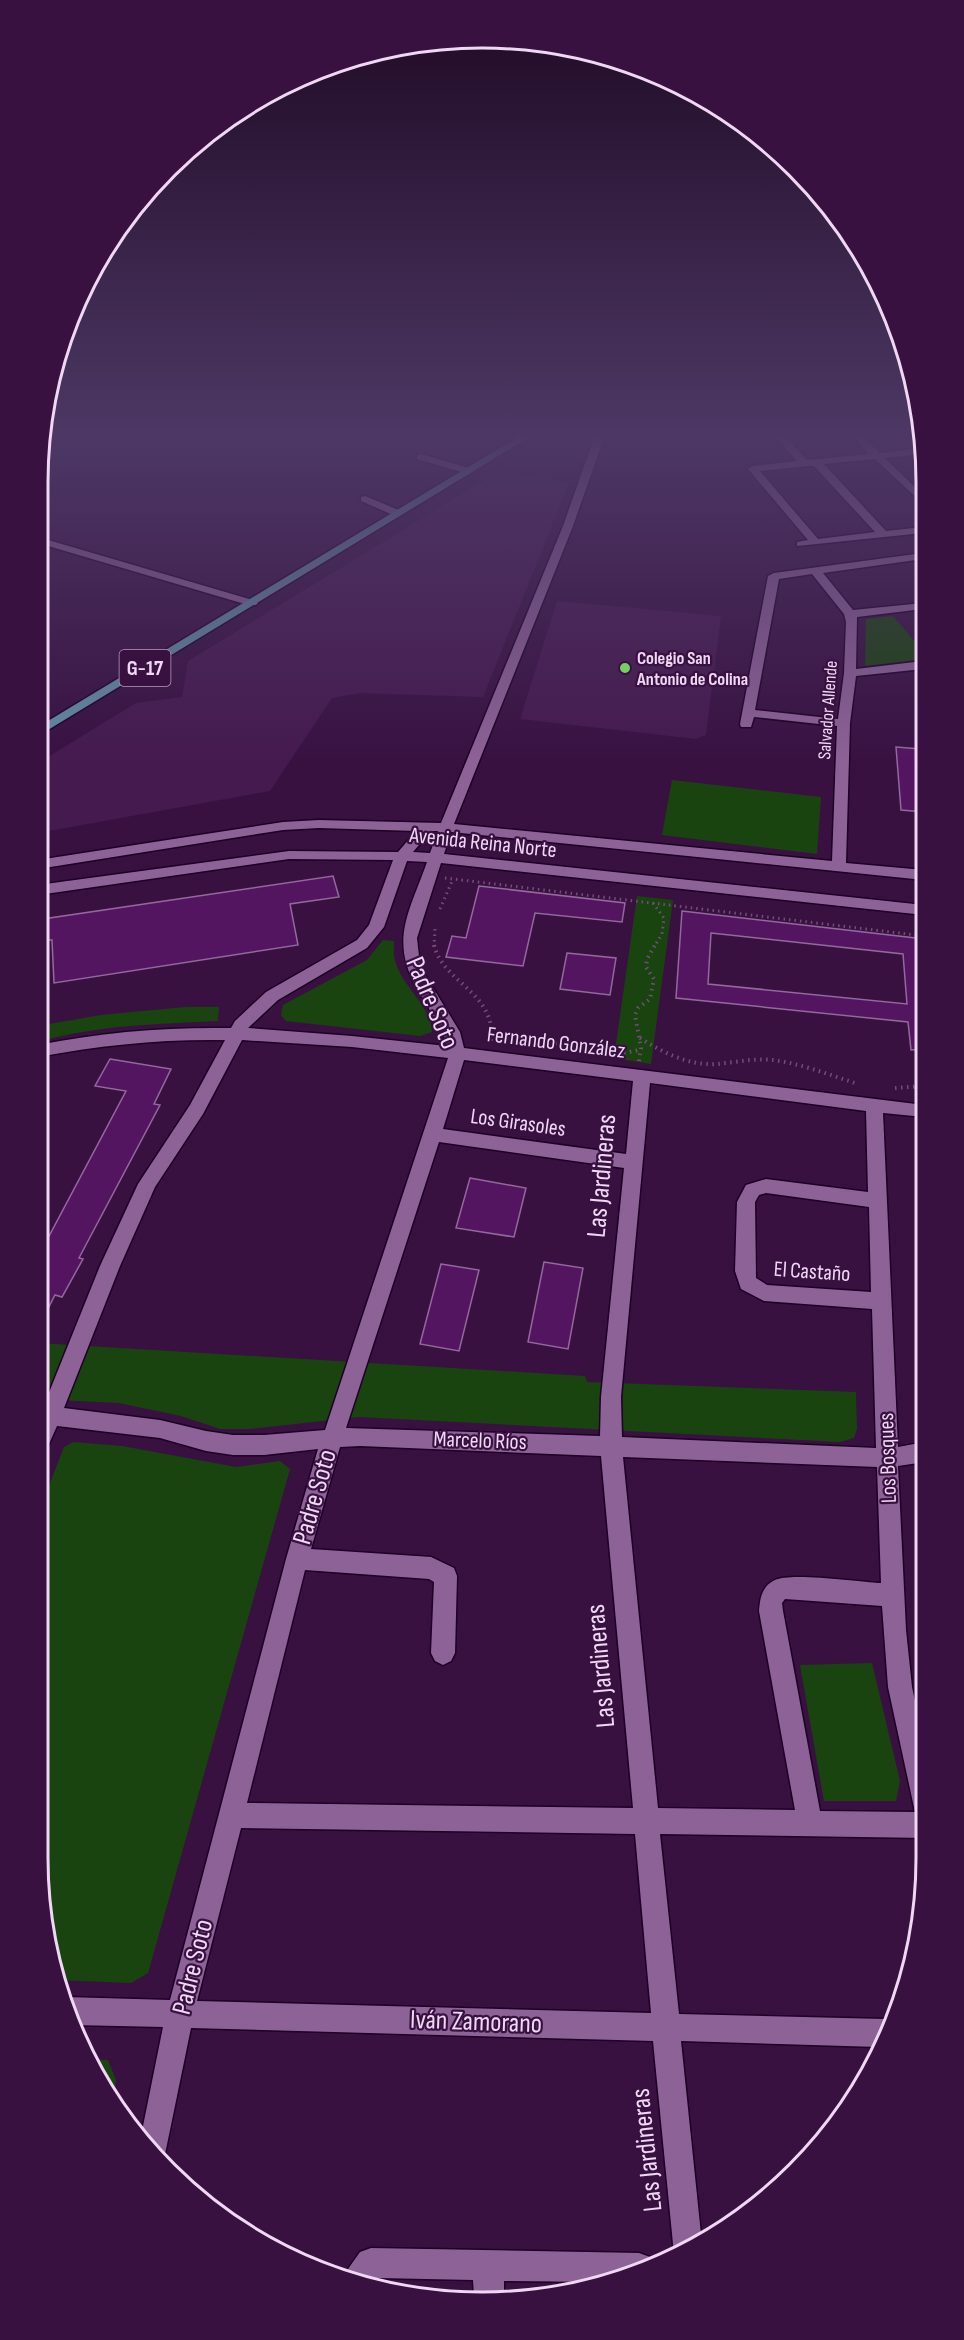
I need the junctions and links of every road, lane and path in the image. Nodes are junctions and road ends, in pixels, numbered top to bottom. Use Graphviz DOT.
graph roads {
  1 [pos="52,544"];
  2 [pos="347,544"];
  3 [pos="561,544"];
  4 [pos="916,557"];
  5 [pos="814,569"];
  6 [pos="252,603"];
  7 [pos="916,607"];
  8 [pos="850,614"];
  9 [pos="916,666"];
  10 [pos="850,674"];
  11 [pos="844,723"];
  12 [pos="48,726"];
  13 [pos="428,826"];
  14 [pos="446,827"];
  15 [pos="519,851"];
  16 [pos="402,856"];
  17 [pos="436,858"];
  18 [pos="48,862"];
  19 [pos="839,866"];
  20 [pos="916,874"];
  21 [pos="430,876"];
  22 [pos="453,879"];
  23 [pos="48,889"];
  24 [pos="653,903"];
  25 [pos="916,909"];
  26 [pos="916,935"];
  27 [pos="237,1034"];
  28 [pos="492,1038"];
  29 [pos="639,1038"];
  30 [pos="454,1043"];
  31 [pos="48,1049"];
  32 [pos="576,1049"];
  33 [pos="640,1050"];
  34 [pos="608,1053"];
  35 [pos="491,1057"];
  36 [pos="642,1076"];
  37 [pos="860,1084"];
  38 [pos="916,1086"];
  39 [pos="887,1087"];
  40 [pos="874,1105"];
  41 [pos="916,1110"];
  42 [pos="432,1134"];
  43 [pos="634,1162"];
  44 [pos="878,1201"];
  45 [pos="882,1301"];
  46 [pos="48,1405"];
  47 [pos="48,1415"];
  48 [pos="332,1439"];
  49 [pos="611,1446"];
  50 [pos="916,1453"];
  51 [pos="888,1458"];
  52 [pos="297,1559"];
  53 [pos="892,1595"];
  54 [pos="444,1653"];
  55 [pos="916,1761"];
  56 [pos="231,1815"];
  57 [pos="646,1821"];
  58 [pos="810,1823"];
  59 [pos="916,1825"];
  60 [pos="76,2011"];
  61 [pos="180,2014"];
  62 [pos="665,2027"];
  63 [pos="879,2033"];
  64 [pos="155,2142"];
  65 [pos="686,2241"];
  66 [pos="488,2265"];
  67 [pos="625,2268"];
  68 [pos="362,2275"];
  69 [pos="489,2292"];
  1 -- 6 [label="street"];
  2 -- 6 [label="main road, G-17"];
  3 -- 14 [label="street"];
  4 -- 5 [label="street"];
  5 -- 8 [label="street"];
  5 -- 11 [label="street"];
  6 -- 12 [label="main road, G-17"];
  7 -- 8 [label="street"];
  8 -- 10 [label="street, Salvador Allende"];
  9 -- 10 [label="street"];
  10 -- 11 [label="street, Salvador Allende"];
  11 -- 19 [label="street, Salvador Allende"];
  13 -- 14 [label="street, Avenida Reina Norte"];
  13 -- 16 [label="street"];
  13 -- 18 [label="street, Avenida Reina Norte"];
  14 -- 15 [label="street, Avenida Reina Norte"];
  14 -- 17 [label="street, Padre Soto"];
  15 -- 17 [label="street, Avenida Reina Norte"];
  15 -- 19 [label="street, Avenida Reina Norte"];
  15 -- 25 [label="street, Avenida Reina Norte"];
  16 -- 17 [label="street, Avenida Reina Norte"];
  16 -- 23 [label="street, Avenida Reina Norte"];
  16 -- 27 [label="street"];
  17 -- 21 [label="street, Padre Soto"];
  19 -- 20 [label="street, Avenida Reina Norte"];
  21 -- 22 [label="path"];
  21 -- 30 [label="street, Padre Soto"];
  22 -- 24 [label="path"];
  22 -- 28 [label="path"];
  24 -- 26 [label="path"];
  24 -- 29 [label="path"];
  27 -- 30 [label="street, Fernando González"];
  27 -- 31 [label="street, Fernando González"];
  27 -- 46 [label="street"];
  28 -- 30 [label="path"];
  28 -- 32 [label="path"];
  28 -- 35 [label="path"];
  29 -- 33 [label="path"];
  29 -- 37 [label="path"];
  30 -- 35 [label="street, Fernando González"];
  30 -- 42 [label="street, Padre Soto"];
  33 -- 34 [label="path"];
  33 -- 36 [label="path"];
  35 -- 36 [label="street, Fernando González"];
  36 -- 40 [label="street, Fernando González"];
  36 -- 43 [label="street, Las Jardineras"];
  38 -- 39 [label="path"];
  40 -- 41 [label="street, Fernando González"];
  40 -- 44 [label="street, Los Bosques"];
  42 -- 43 [label="street, Los Girasoles"];
  42 -- 48 [label="street, Padre Soto"];
  43 -- 49 [label="street, Las Jardineras"];
  44 -- 45 [label="street, Los Bosques"];
  44 -- 45 [label="street, El Castaño"];
  45 -- 51 [label="street, Los Bosques"];
  47 -- 48 [label="street, Marcelo Ríos"];
  48 -- 49 [label="street, Marcelo Ríos"];
  48 -- 52 [label="street, Padre Soto"];
  49 -- 51 [label="street, Marcelo Ríos"];
  49 -- 57 [label="street, Las Jardineras"];
  50 -- 51 [label="street, Marcelo Ríos"];
  51 -- 53 [label="street, Los Bosques"];
  52 -- 54 [label="street"];
  52 -- 56 [label="street, Padre Soto"];
  53 -- 55 [label="street, Los Bosques"];
  53 -- 58 [label="street"];
  56 -- 57 [label="street"];
  56 -- 61 [label="street, Padre Soto"];
  57 -- 58 [label="street"];
  57 -- 62 [label="street, Las Jardineras"];
  58 -- 59 [label="street"];
  60 -- 61 [label="street, Iván Zamorano"];
  61 -- 62 [label="street, Iván Zamorano"];
  61 -- 64 [label="street, Padre Soto"];
  62 -- 63 [label="street, Iván Zamorano"];
  62 -- 65 [label="street, Las Jardineras"];
  66 -- 67 [label="street"];
  66 -- 68 [label="street"];
  66 -- 69 [label="street"];
}
